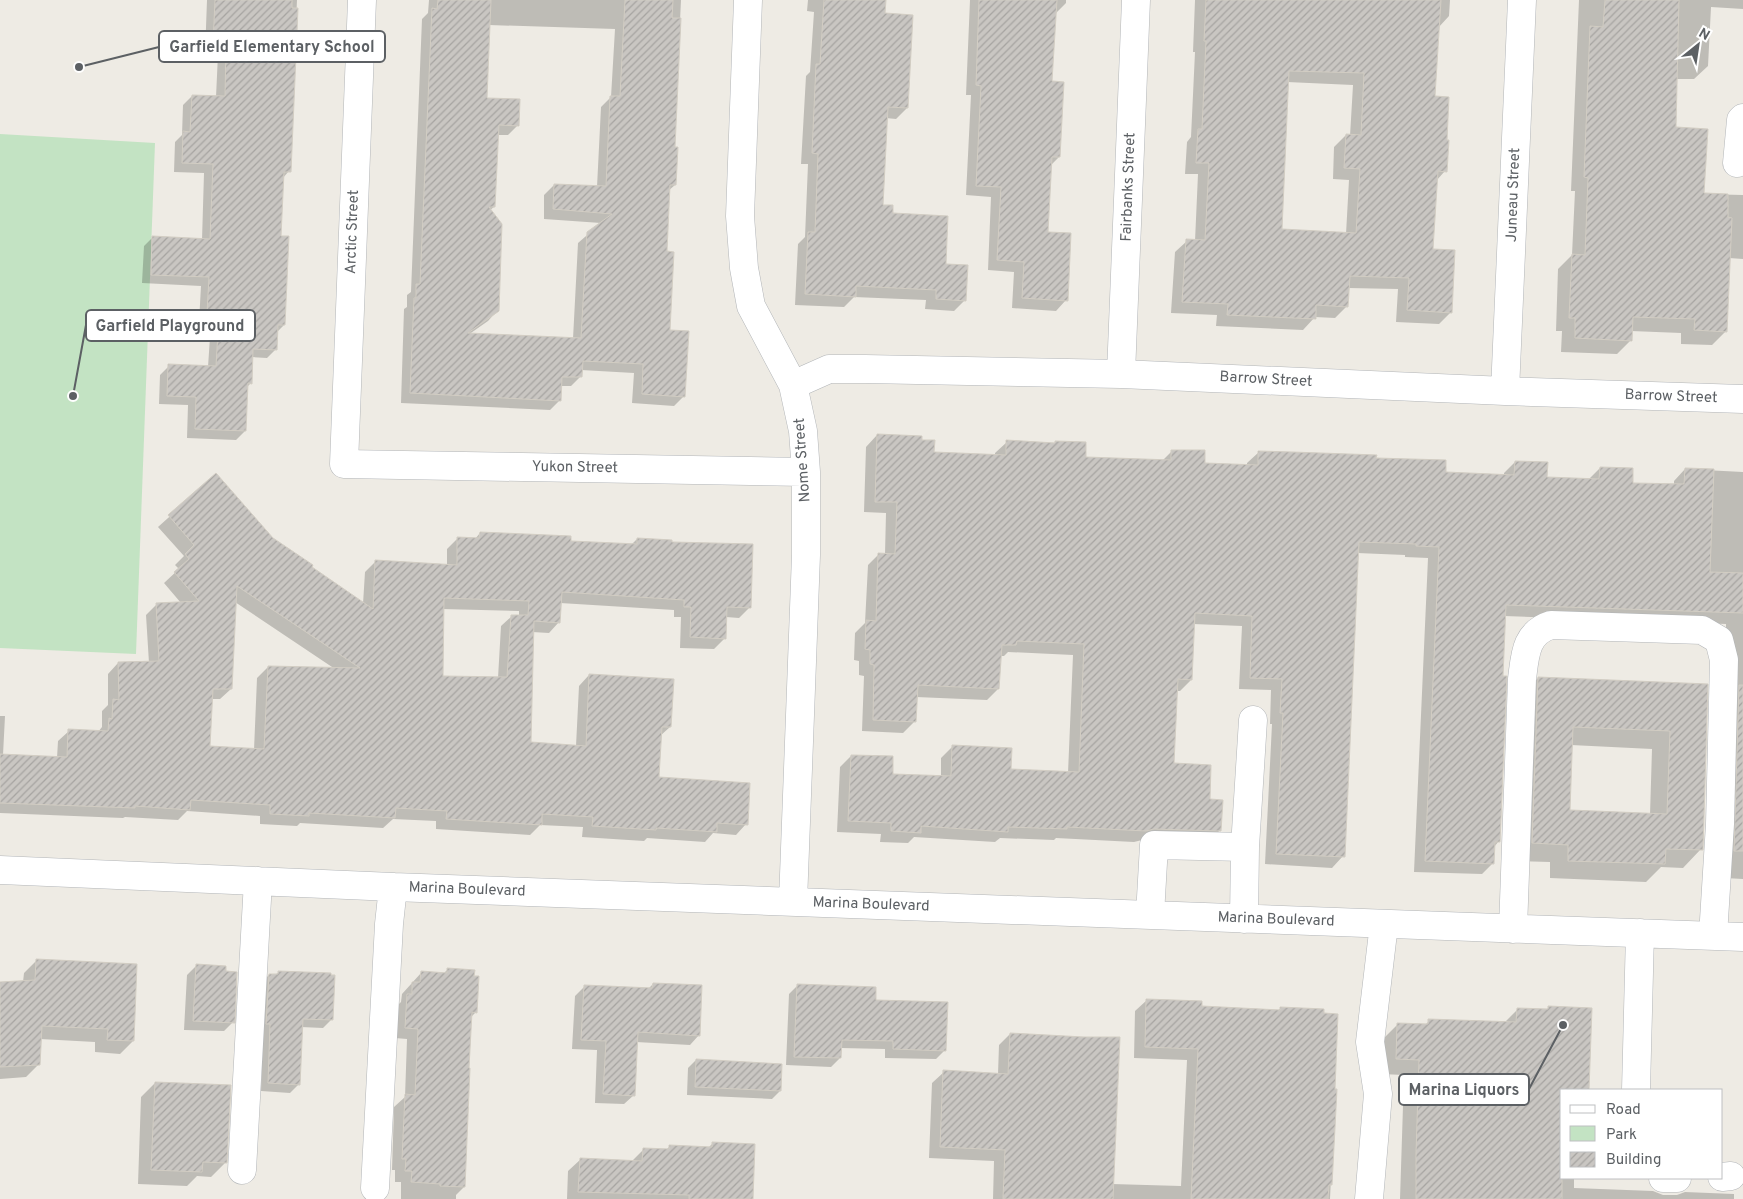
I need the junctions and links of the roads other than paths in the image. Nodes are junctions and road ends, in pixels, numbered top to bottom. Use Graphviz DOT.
graph roads {
  1 [pos="362,0"];
  2 [pos="748,0"];
  3 [pos="1136,0"];
  4 [pos="1522,0"];
  5 [pos="1743,118"];
  6 [pos="1737,164"];
  7 [pos="1122,374"];
  8 [pos="793,385"];
  9 [pos="1505,391"];
  10 [pos="1743,399"];
  11 [pos="344,464"];
  12 [pos="806,472"];
  13 [pos="1252,720"];
  14 [pos="1245,847"];
  15 [pos="0,870"];
  16 [pos="258,881"];
  17 [pos="393,887"];
  18 [pos="793,902"];
  19 [pos="1150,915"];
  20 [pos="1244,919"];
  21 [pos="1384,924"];
  22 [pos="1513,929"];
  23 [pos="1640,933"];
  24 [pos="1712,936"];
  25 [pos="1743,937"];
  26 [pos="1636,1089"];
  27 [pos="242,1170"];
  28 [pos="375,1188"];
  29 [pos="1369,1199"];
  1 -- 11 [label="street, Arctic Street"];
  2 -- 8 [label="street, Nome Street"];
  3 -- 7 [label="street, Fairbanks Street"];
  4 -- 9 [label="street, Juneau Street"];
  5 -- 6 [label="street"];
  7 -- 8 [label="street, Barrow Street"];
  7 -- 9 [label="street, Barrow Street"];
  8 -- 12 [label="street, Nome Street"];
  9 -- 10 [label="street, Barrow Street"];
  11 -- 12 [label="street, Yukon Street"];
  12 -- 18 [label="street, Nome Street"];
  13 -- 14 [label="street"];
  14 -- 19 [label="street"];
  14 -- 20 [label="street"];
  15 -- 16 [label="street, Marina Boulevard"];
  16 -- 17 [label="street, Marina Boulevard"];
  16 -- 27 [label="street"];
  17 -- 18 [label="street, Marina Boulevard"];
  17 -- 28 [label="street"];
  18 -- 19 [label="street, Marina Boulevard"];
  19 -- 20 [label="street, Marina Boulevard"];
  20 -- 21 [label="street, Marina Boulevard"];
  21 -- 22 [label="street, Marina Boulevard"];
  21 -- 29 [label="street"];
  22 -- 23 [label="street, Marina Boulevard"];
  22 -- 24 [label="street"];
  23 -- 24 [label="street, Marina Boulevard"];
  23 -- 26 [label="street"];
  24 -- 25 [label="street, Marina Boulevard"];
}
